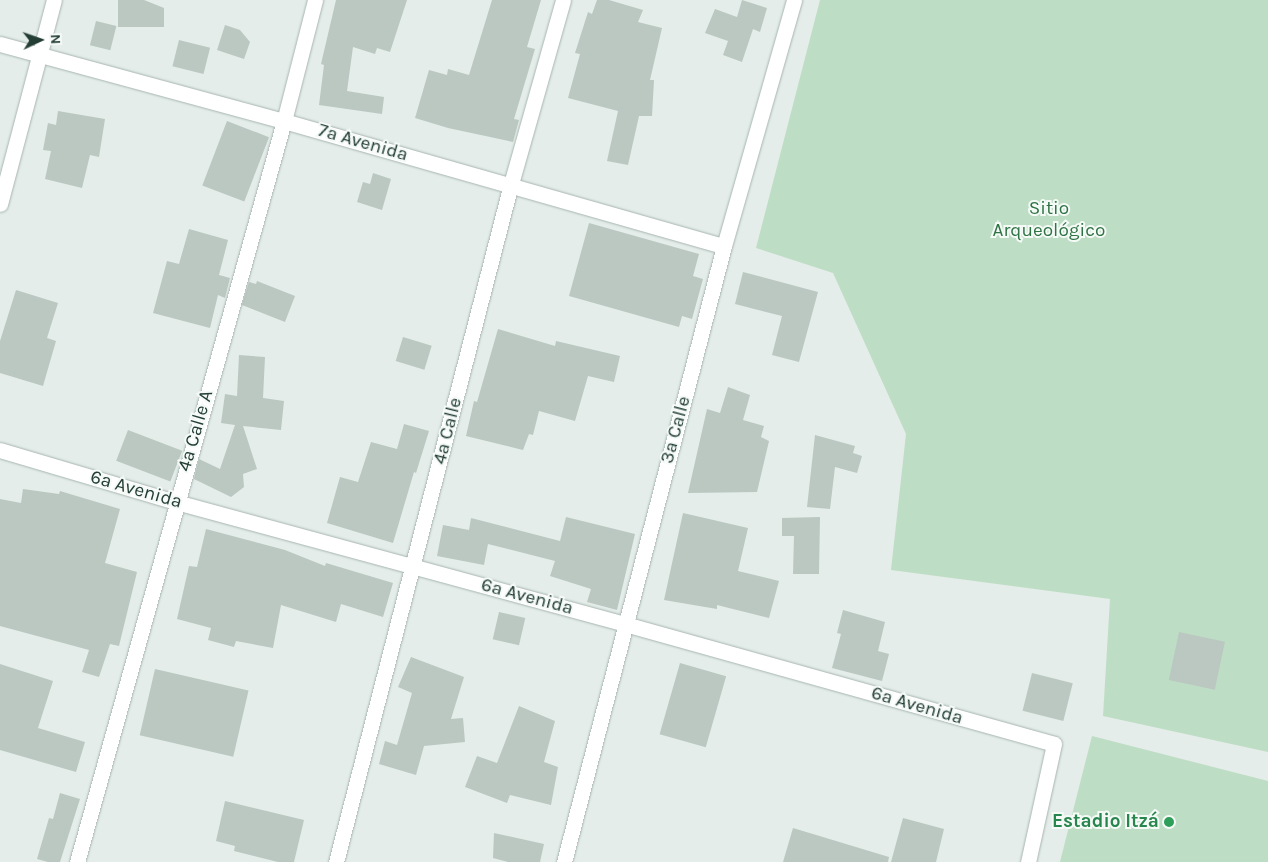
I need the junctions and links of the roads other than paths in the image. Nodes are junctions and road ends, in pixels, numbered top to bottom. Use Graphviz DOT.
graph roads {
  1 [pos="54,0"];
  2 [pos="315,0"];
  3 [pos="563,0"];
  4 [pos="794,0"];
  5 [pos="0,44"];
  6 [pos="40,55"];
  7 [pos="284,121"];
  8 [pos="511,184"];
  9 [pos="0,204"];
  10 [pos="724,246"];
  11 [pos="0,450"];
  12 [pos="176,502"];
  13 [pos="414,566"];
  14 [pos="625,624"];
  15 [pos="77,862"];
  16 [pos="336,862"];
  17 [pos="564,862"];
  18 [pos="1028,862"];
  1 -- 6 [label="street"];
  2 -- 7 [label="street, 4a Calle A"];
  3 -- 8 [label="street, 4a Calle"];
  4 -- 10 [label="street, 3a Calle"];
  5 -- 6 [label="street, 7a Avenida"];
  6 -- 7 [label="street, 7a Avenida"];
  6 -- 9 [label="street"];
  7 -- 8 [label="street, 7a Avenida"];
  7 -- 12 [label="street, 4a Calle A"];
  8 -- 10 [label="street, 7a Avenida"];
  8 -- 13 [label="street, 4a Calle"];
  10 -- 14 [label="street, 3a Calle"];
  11 -- 12 [label="street, 6a Avenida"];
  12 -- 13 [label="street, 6a Avenida"];
  12 -- 15 [label="street, 4a Calle A"];
  13 -- 14 [label="street, 6a Avenida"];
  13 -- 16 [label="street, 4a Calle"];
  14 -- 17 [label="street, 3a Calle"];
  14 -- 18 [label="street, 6a Avenida"];
}
